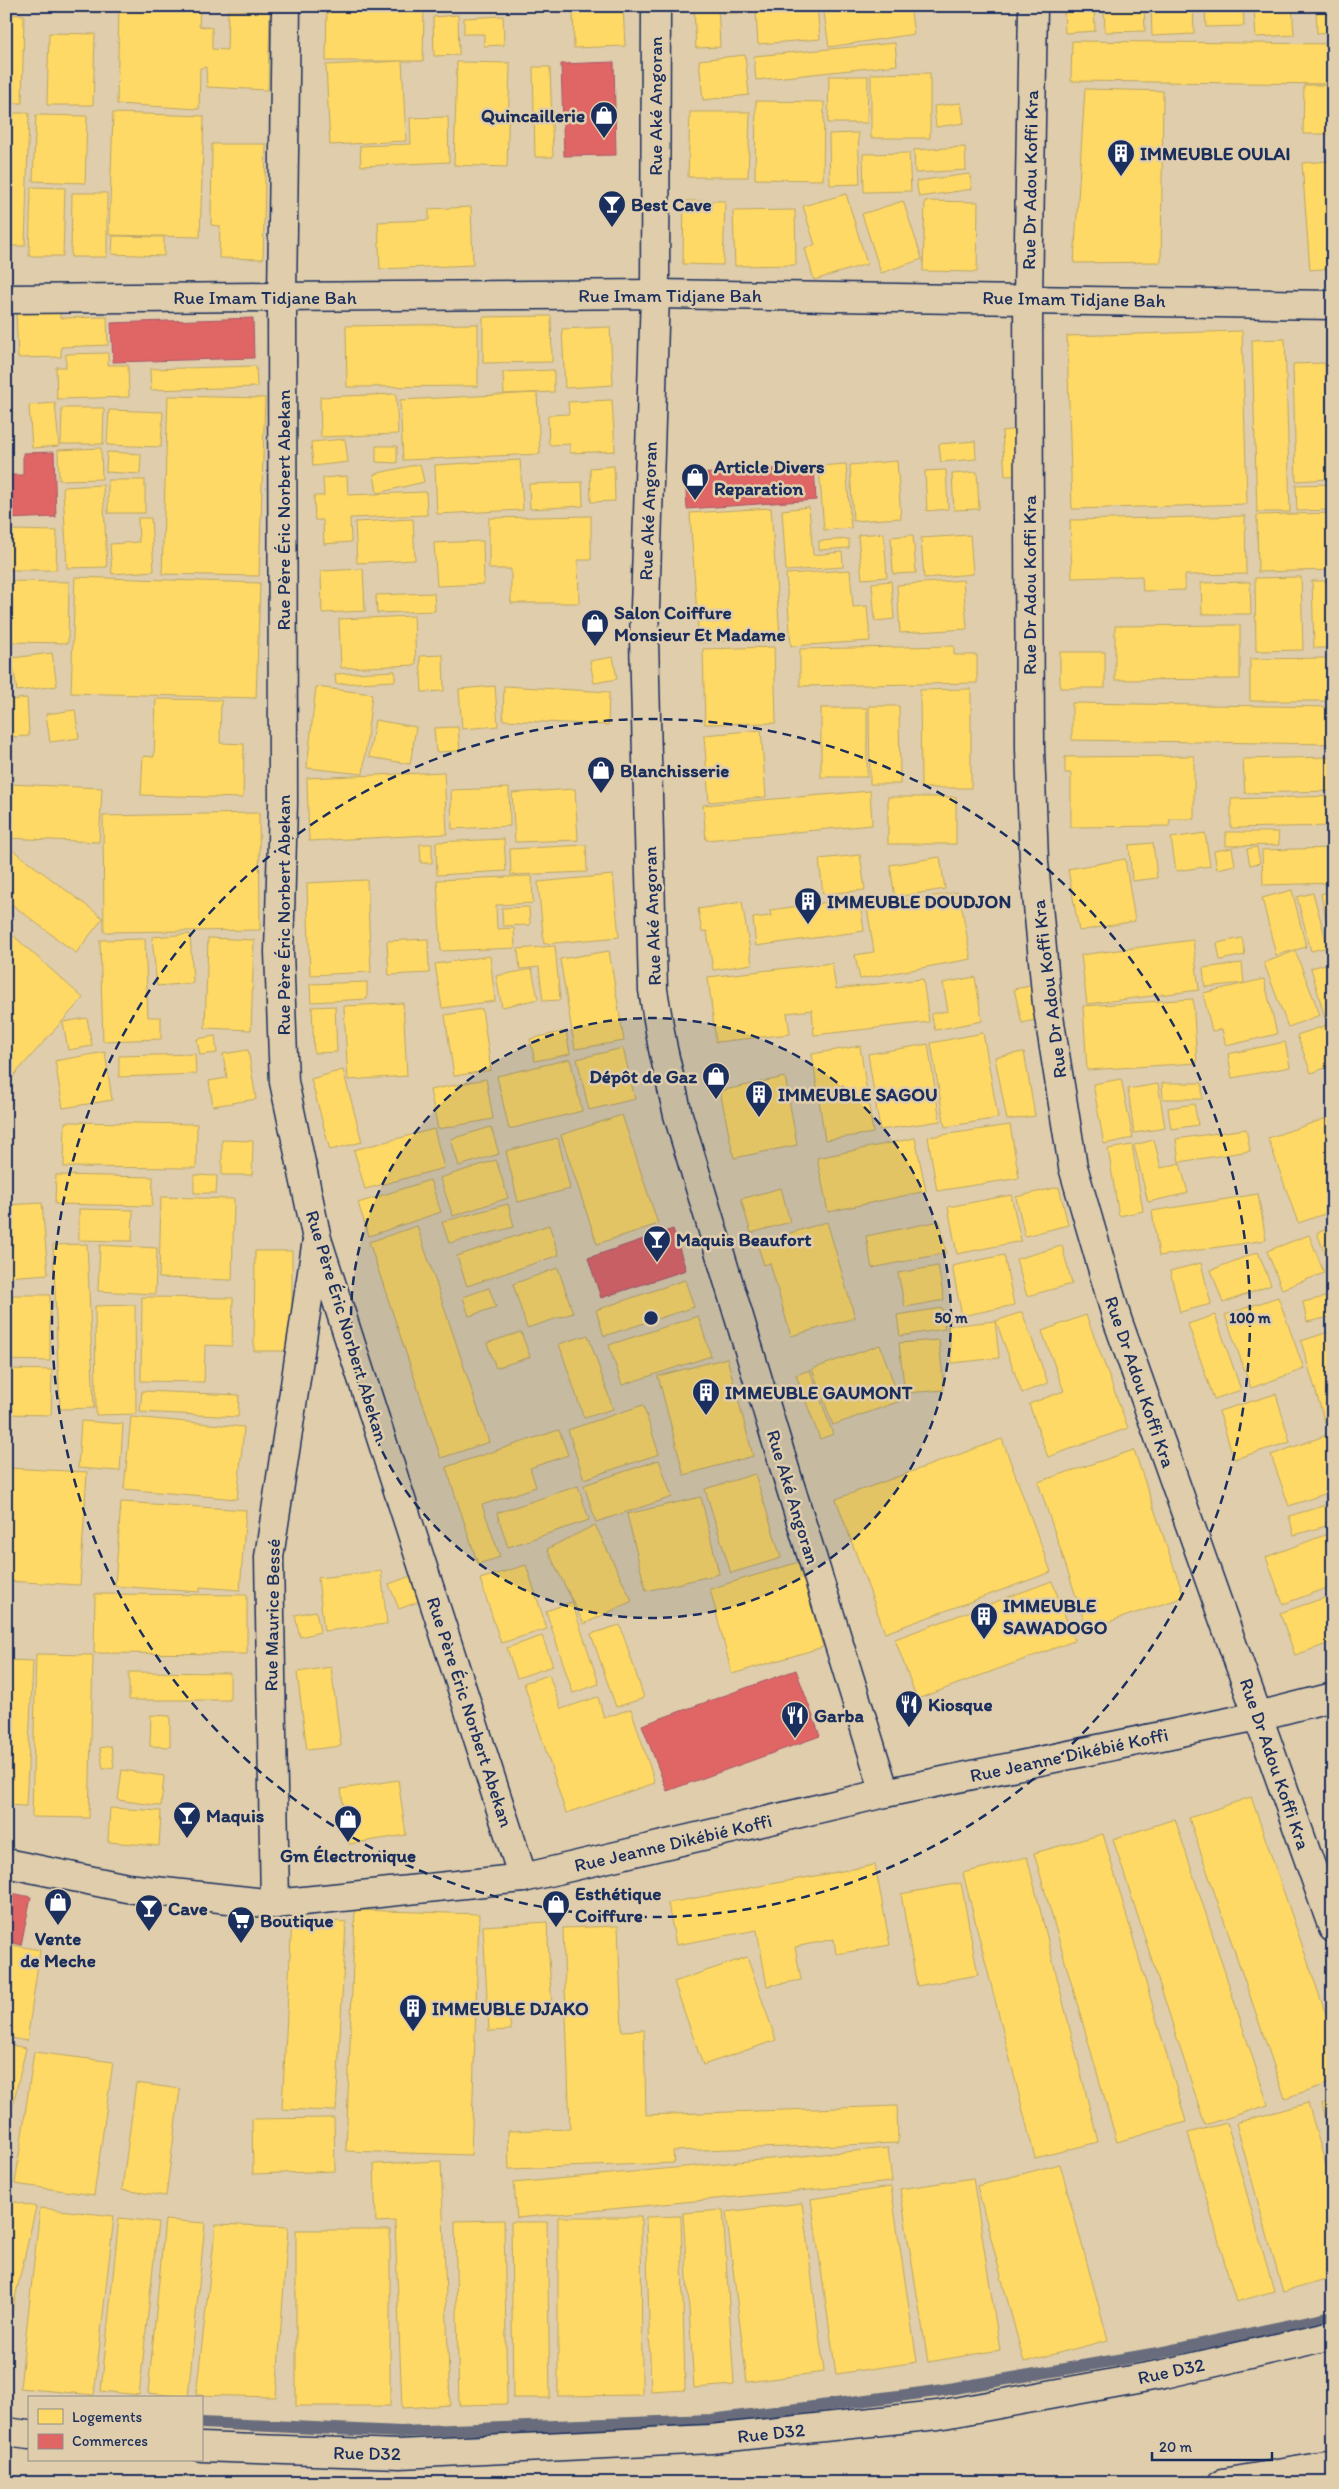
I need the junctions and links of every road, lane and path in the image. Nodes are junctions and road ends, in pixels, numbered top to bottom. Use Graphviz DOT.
graph roads {
  1 [pos="286,6"];
  2 [pos="656,6"];
  3 [pos="1033,6"];
  4 [pos="655,294"];
  5 [pos="282,297"];
  6 [pos="1028,298"];
  7 [pos="6,299"];
  8 [pos="1333,305"];
  9 [pos="317,1239"];
  10 [pos="1333,1697"];
  11 [pos="1258,1716"];
  12 [pos="885,1793"];
  13 [pos="6,1863"];
  14 [pos="523,1878"];
  15 [pos="275,1904"];
  16 [pos="1333,1928"];
  17 [pos="1333,2335"];
  18 [pos="6,2432"];
  19 [pos="28,2434"];
  20 [pos="202,2447"];
  21 [pos="1333,2465"];
  22 [pos="1223,2483"];
  1 -- 5 [label="street, Rue Père Éric Norbert Abekan"];
  2 -- 4 [label="street, Rue Aké Angoran"];
  3 -- 6 [label="street, Rue Dr Adou Koffi Kra"];
  4 -- 5 [label="street, Rue Imam Tidjane Bah"];
  4 -- 6 [label="street, Rue Imam Tidjane Bah"];
  4 -- 12 [label="street, Rue Aké Angoran"];
  5 -- 7 [label="street, Rue Imam Tidjane Bah"];
  5 -- 9 [label="street, Rue Père Éric Norbert Abekan"];
  6 -- 8 [label="street, Rue Imam Tidjane Bah"];
  6 -- 11 [label="street, Rue Dr Adou Koffi Kra"];
  9 -- 14 [label="street, Rue Père Éric Norbert Abekan"];
  9 -- 15 [label="street, Rue Maurice Bessé"];
  10 -- 11 [label="street, Rue Jeanne Dikébié Koffi"];
  11 -- 12 [label="street, Rue Jeanne Dikébié Koffi"];
  11 -- 16 [label="street, Rue Dr Adou Koffi Kra"];
  12 -- 14 [label="street, Rue Jeanne Dikébié Koffi"];
  13 -- 15 [label="street, Rue Jeanne Dikébié Koffi"];
  14 -- 15 [label="street, Rue Jeanne Dikébié Koffi"];
  17 -- 20 [label="street, Rue D32"];
  18 -- 19 [label="street"];
  21 -- 22 [label="street"];
}
